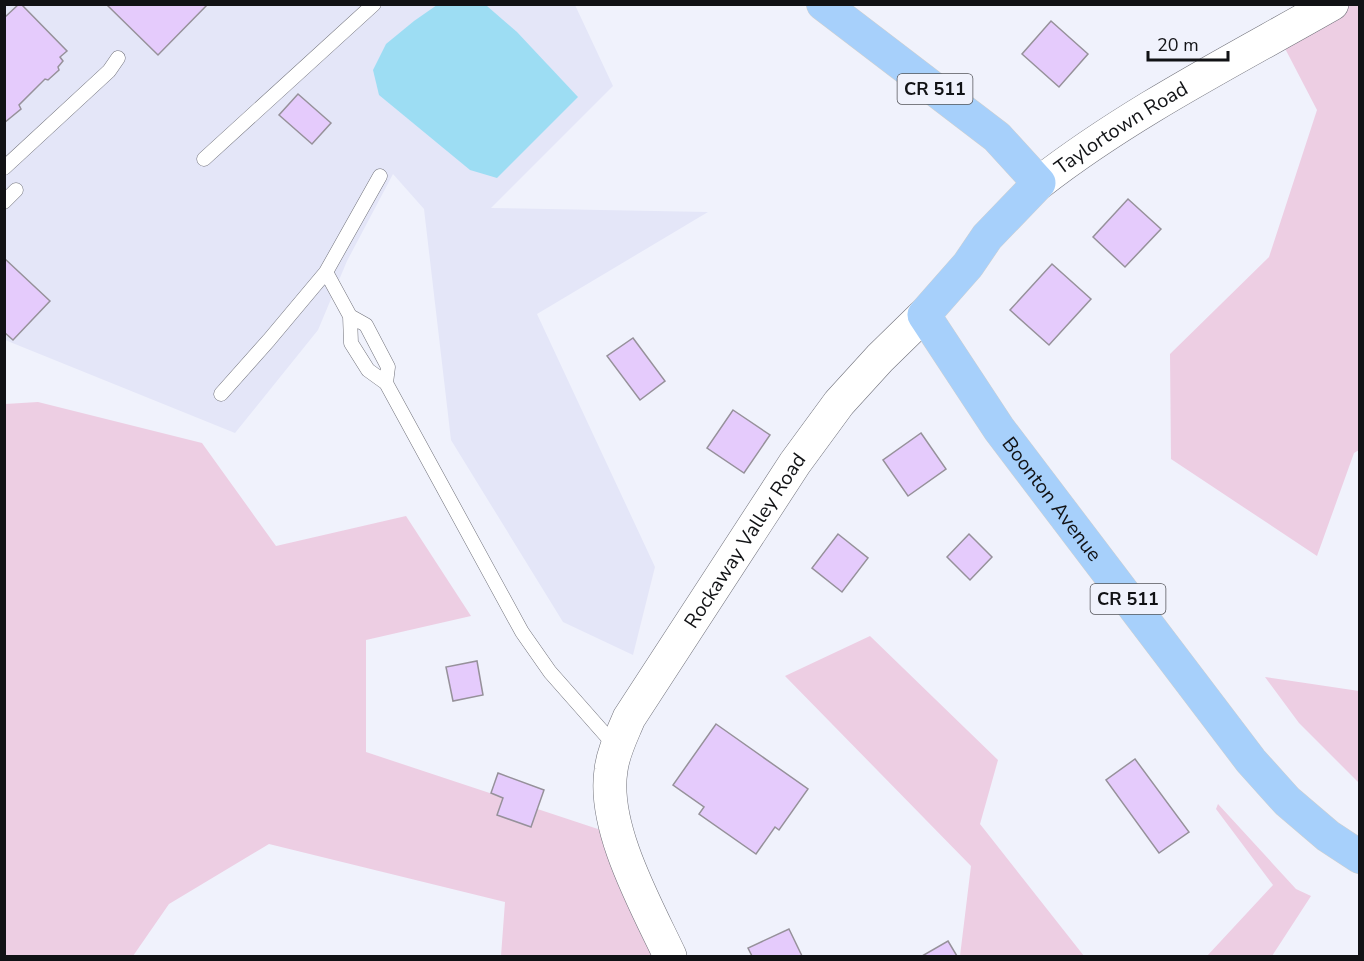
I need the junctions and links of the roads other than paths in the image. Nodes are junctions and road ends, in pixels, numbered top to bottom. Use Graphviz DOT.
graph roads {
  1 [pos="374,4"];
  2 [pos="823,4"];
  3 [pos="1332,4"];
  4 [pos="118,58"];
  5 [pos="204,159"];
  6 [pos="4,168"];
  7 [pos="380,176"];
  8 [pos="1039,183"];
  9 [pos="16,190"];
  10 [pos="4,202"];
  11 [pos="326,272"];
  12 [pos="924,315"];
  13 [pos="350,316"];
  14 [pos="386,383"];
  15 [pos="221,394"];
  16 [pos="616,748"];
  17 [pos="1359,857"];
  18 [pos="670,957"];
  1 -- 5 [label="lane"];
  2 -- 8 [label="main road, CR 511"];
  3 -- 8 [label="street, Taylortown Road"];
  4 -- 6 [label="lane"];
  7 -- 11 [label="lane"];
  8 -- 12 [label="main road, Rockaway Valley Road"];
  9 -- 10 [label="lane"];
  11 -- 13 [label="lane"];
  11 -- 15 [label="lane"];
  12 -- 16 [label="street, Rockaway Valley Road"];
  12 -- 17 [label="main road, Boonton Avenue / CR 511"];
  13 -- 14 [label="lane"];
  13 -- 14 [label="lane"];
  14 -- 16 [label="lane"];
  16 -- 18 [label="street, Rockaway Valley Road"];
}
